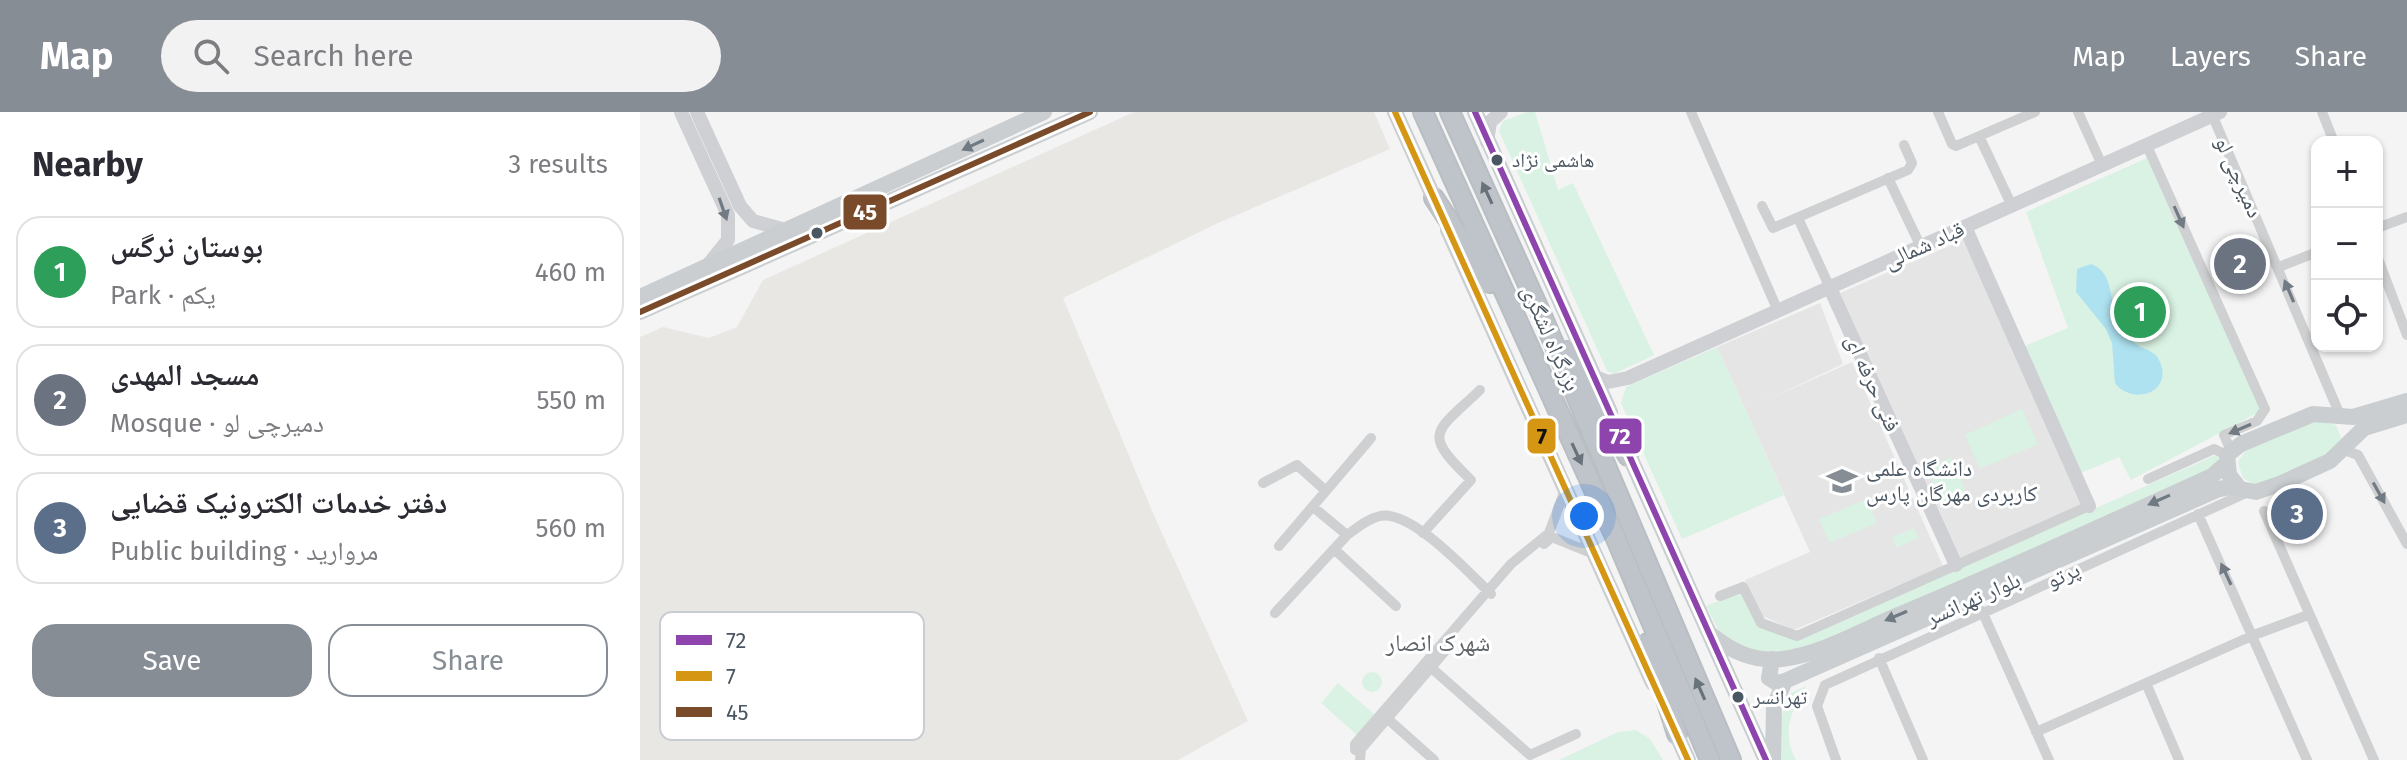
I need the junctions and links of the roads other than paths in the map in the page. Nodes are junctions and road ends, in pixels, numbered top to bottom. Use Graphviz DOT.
graph roads {
  1 [pos="681,112"];
  2 [pos="697,112"];
  3 [pos="1044,112"];
  4 [pos="1090,112"];
  5 [pos="1395,112"];
  6 [pos="1423,112"];
  7 [pos="1450,112"];
  8 [pos="1475,112"];
  9 [pos="1501,112"];
  10 [pos="1691,112"];
  11 [pos="1938,112"];
  12 [pos="2035,112"];
  13 [pos="2078,112"];
  14 [pos="2322,112"];
  15 [pos="2214,113"];
  16 [pos="1979,136"];
  17 [pos="2332,136"];
  18 [pos="1487,142"];
  19 [pos="1904,145"];
  20 [pos="2147,146"];
  21 [pos="710,158"];
  22 [pos="2102,165"];
  23 [pos="1888,178"];
  24 [pos="1434,198"];
  25 [pos="1762,206"];
  26 [pos="2012,206"];
  27 [pos="2407,217"];
  28 [pos="1798,218"];
  29 [pos="2383,226"];
  30 [pos="1965,227"];
  31 [pos="786,230"];
  32 [pos="1506,236"];
  33 [pos="1921,247"];
  34 [pos="2311,254"];
  35 [pos="708,265"];
  36 [pos="2279,267"];
  37 [pos="2383,272"];
  38 [pos="1830,288"];
  39 [pos="641,300"];
  40 [pos="1778,311"];
  41 [pos="1522,333"];
  42 [pos="2407,335"];
  43 [pos="1595,377"];
  44 [pos="1628,378"];
  45 [pos="1480,390"];
  46 [pos="2407,401"];
  47 [pos="1610,410"];
  48 [pos="2340,415"];
  49 [pos="2407,415"];
  50 [pos="1371,438"];
  51 [pos="2348,444"];
  52 [pos="1628,456"];
  53 [pos="2228,456"];
  54 [pos="2148,479"];
  55 [pos="1263,483"];
  56 [pos="1565,488"];
  57 [pos="2242,489"];
  58 [pos="1326,491"];
  59 [pos="2089,506"];
  60 [pos="1313,507"];
  61 [pos="2264,511"];
  62 [pos="2198,514"];
  63 [pos="1423,533"];
  64 [pos="1347,535"];
  65 [pos="1617,541"];
  66 [pos="2407,544"];
  67 [pos="1279,546"];
  68 [pos="1334,549"];
  69 [pos="1596,555"];
  70 [pos="1956,565"];
  71 [pos="1490,594"];
  72 [pos="1720,596"];
  73 [pos="1396,606"];
  74 [pos="1982,611"];
  75 [pos="1275,613"];
  76 [pos="2308,615"];
  77 [pos="1911,626"];
  78 [pos="1943,629"];
  79 [pos="1708,632"];
  80 [pos="2254,635"];
  81 [pos="1879,658"];
  82 [pos="1772,659"];
  83 [pos="1429,666"];
  84 [pos="1785,681"];
  85 [pos="2146,683"];
  86 [pos="1389,720"];
  87 [pos="2036,732"];
  88 [pos="1576,734"];
  89 [pos="1677,734"];
  90 [pos="1360,755"];
  91 [pos="1434,760"];
  92 [pos="1688,760"];
  93 [pos="1710,760"];
  94 [pos="1731,760"];
  95 [pos="1766,760"];
  96 [pos="1773,760"];
  97 [pos="1836,760"];
  98 [pos="1923,760"];
  99 [pos="2049,760"];
  100 [pos="2179,760"];
  101 [pos="2307,760"];
  102 [pos="2374,760"];
  1 -- 21 [label="street"];
  2 -- 21 [label="street"];
  3 -- 31 [label="main road, one-way"];
  4 -- 39 [label="main road"];
  5 -- 24 [label="main road"];
  6 -- 41 [label="highway, بزرگراه لشگری"];
  32 -- 7 [label="highway, بزرگراه لشگری, one-way"];
  8 -- 18 [label="main road"];
  9 -- 18 [label="street"];
  10 -- 40 [label="street"];
  11 -- 16 [label="street"];
  12 -- 16 [label="street"];
  13 -- 22 [label="street"];
  14 -- 17 [label="street"];
  15 -- 20 [label="street, قباد شمالی"];
  15 -- 36 [label="street, دمیرچی لو"];
  16 -- 26 [label="street"];
  18 -- 43 [label="main road"];
  19 -- 23 [label="street"];
  20 -- 22 [label="street, قباد شمالی"];
  20 -- 53 [label="street, one-way"];
  21 -- 31 [label="street"];
  21 -- 35 [label="street, one-way"];
  22 -- 26 [label="street, قباد شمالی"];
  23 -- 28 [label="street"];
  23 -- 33 [label="street"];
  24 -- 41 [label="highway"];
  24 -- 56 [label="main road"];
  25 -- 28 [label="street"];
  26 -- 30 [label="street, قباد شمالی"];
  27 -- 29 [label="street"];
  28 -- 38 [label="street"];
  30 -- 33 [label="street, قباد شمالی"];
  30 -- 59 [label="street"];
  31 -- 35 [label="main road"];
  32 -- 52 [label="highway"];
  94 -- 32 [label="highway, بزرگراه لشگری, one-way"];
  33 -- 38 [label="street, قباد شمالی"];
  34 -- 36 [label="street"];
  35 -- 39 [label="main road"];
  48 -- 36 [label="street, دمیرچی لو, one-way"];
  37 -- 42 [label="street"];
  38 -- 40 [label="street, قباد شمالی"];
  38 -- 70 [label="street, فنی حرفه ای"];
  40 -- 44 [label="street, قباد شمالی"];
  41 -- 65 [label="highway, بزرگراه لشگری, one-way"];
  43 -- 44 [label="street"];
  43 -- 47 [label="main road"];
  44 -- 47 [label="street"];
  45 -- 63 [label="street"];
  46 -- 48 [label="main road"];
  47 -- 52 [label="main road"];
  48 -- 51 [label="main road"];
  48 -- 53 [label="main road, بلوار تهرانسر"];
  49 -- 51 [label="main road"];
  50 -- 58 [label="street"];
  51 -- 57 [label="main road, بلوار تهرانسر"];
  51 -- 66 [label="street, one-way"];
  52 -- 79 [label="main road"];
  53 -- 54 [label="street"];
  53 -- 57 [label="main road"];
  53 -- 82 [label="main road, بلوار تهرانسر, one-way"];
  55 -- 58 [label="street"];
  56 -- 69 [label="main road"];
  56 -- 71 [label="street"];
  57 -- 62 [label="street, پرتو"];
  57 -- 77 [label="main road, بلوار تهرانسر"];
  58 -- 60 [label="street"];
  59 -- 70 [label="street"];
  60 -- 64 [label="street"];
  60 -- 67 [label="street"];
  61 -- 76 [label="street"];
  62 -- 74 [label="street, پرتو"];
  80 -- 62 [label="street, one-way"];
  63 -- 64 [label="street"];
  63 -- 71 [label="street"];
  64 -- 68 [label="street"];
  65 -- 89 [label="highway"];
  65 -- 93 [label="highway, بزرگراه لشگری"];
  68 -- 73 [label="street"];
  68 -- 75 [label="street"];
  69 -- 71 [label="street"];
  69 -- 89 [label="main road"];
  70 -- 72 [label="street"];
  71 -- 83 [label="street"];
  74 -- 78 [label="street, پرتو"];
  74 -- 87 [label="street"];
  76 -- 80 [label="street"];
  76 -- 102 [label="street"];
  77 -- 78 [label="street"];
  77 -- 84 [label="main road, بلوار تهرانسر"];
  78 -- 81 [label="street, پرتو"];
  79 -- 82 [label="main road, بلوار تهرانسر"];
  79 -- 95 [label="main road"];
  80 -- 85 [label="street"];
  80 -- 101 [label="street"];
  81 -- 97 [label="street, پرتو"];
  81 -- 98 [label="street"];
  82 -- 84 [label="main road"];
  83 -- 86 [label="street"];
  83 -- 88 [label="street"];
  83 -- 90 [label="street"];
  84 -- 96 [label="main road"];
  85 -- 87 [label="street"];
  85 -- 100 [label="street"];
  86 -- 90 [label="street"];
  86 -- 91 [label="street"];
  87 -- 99 [label="street"];
  89 -- 92 [label="main road"];
}
